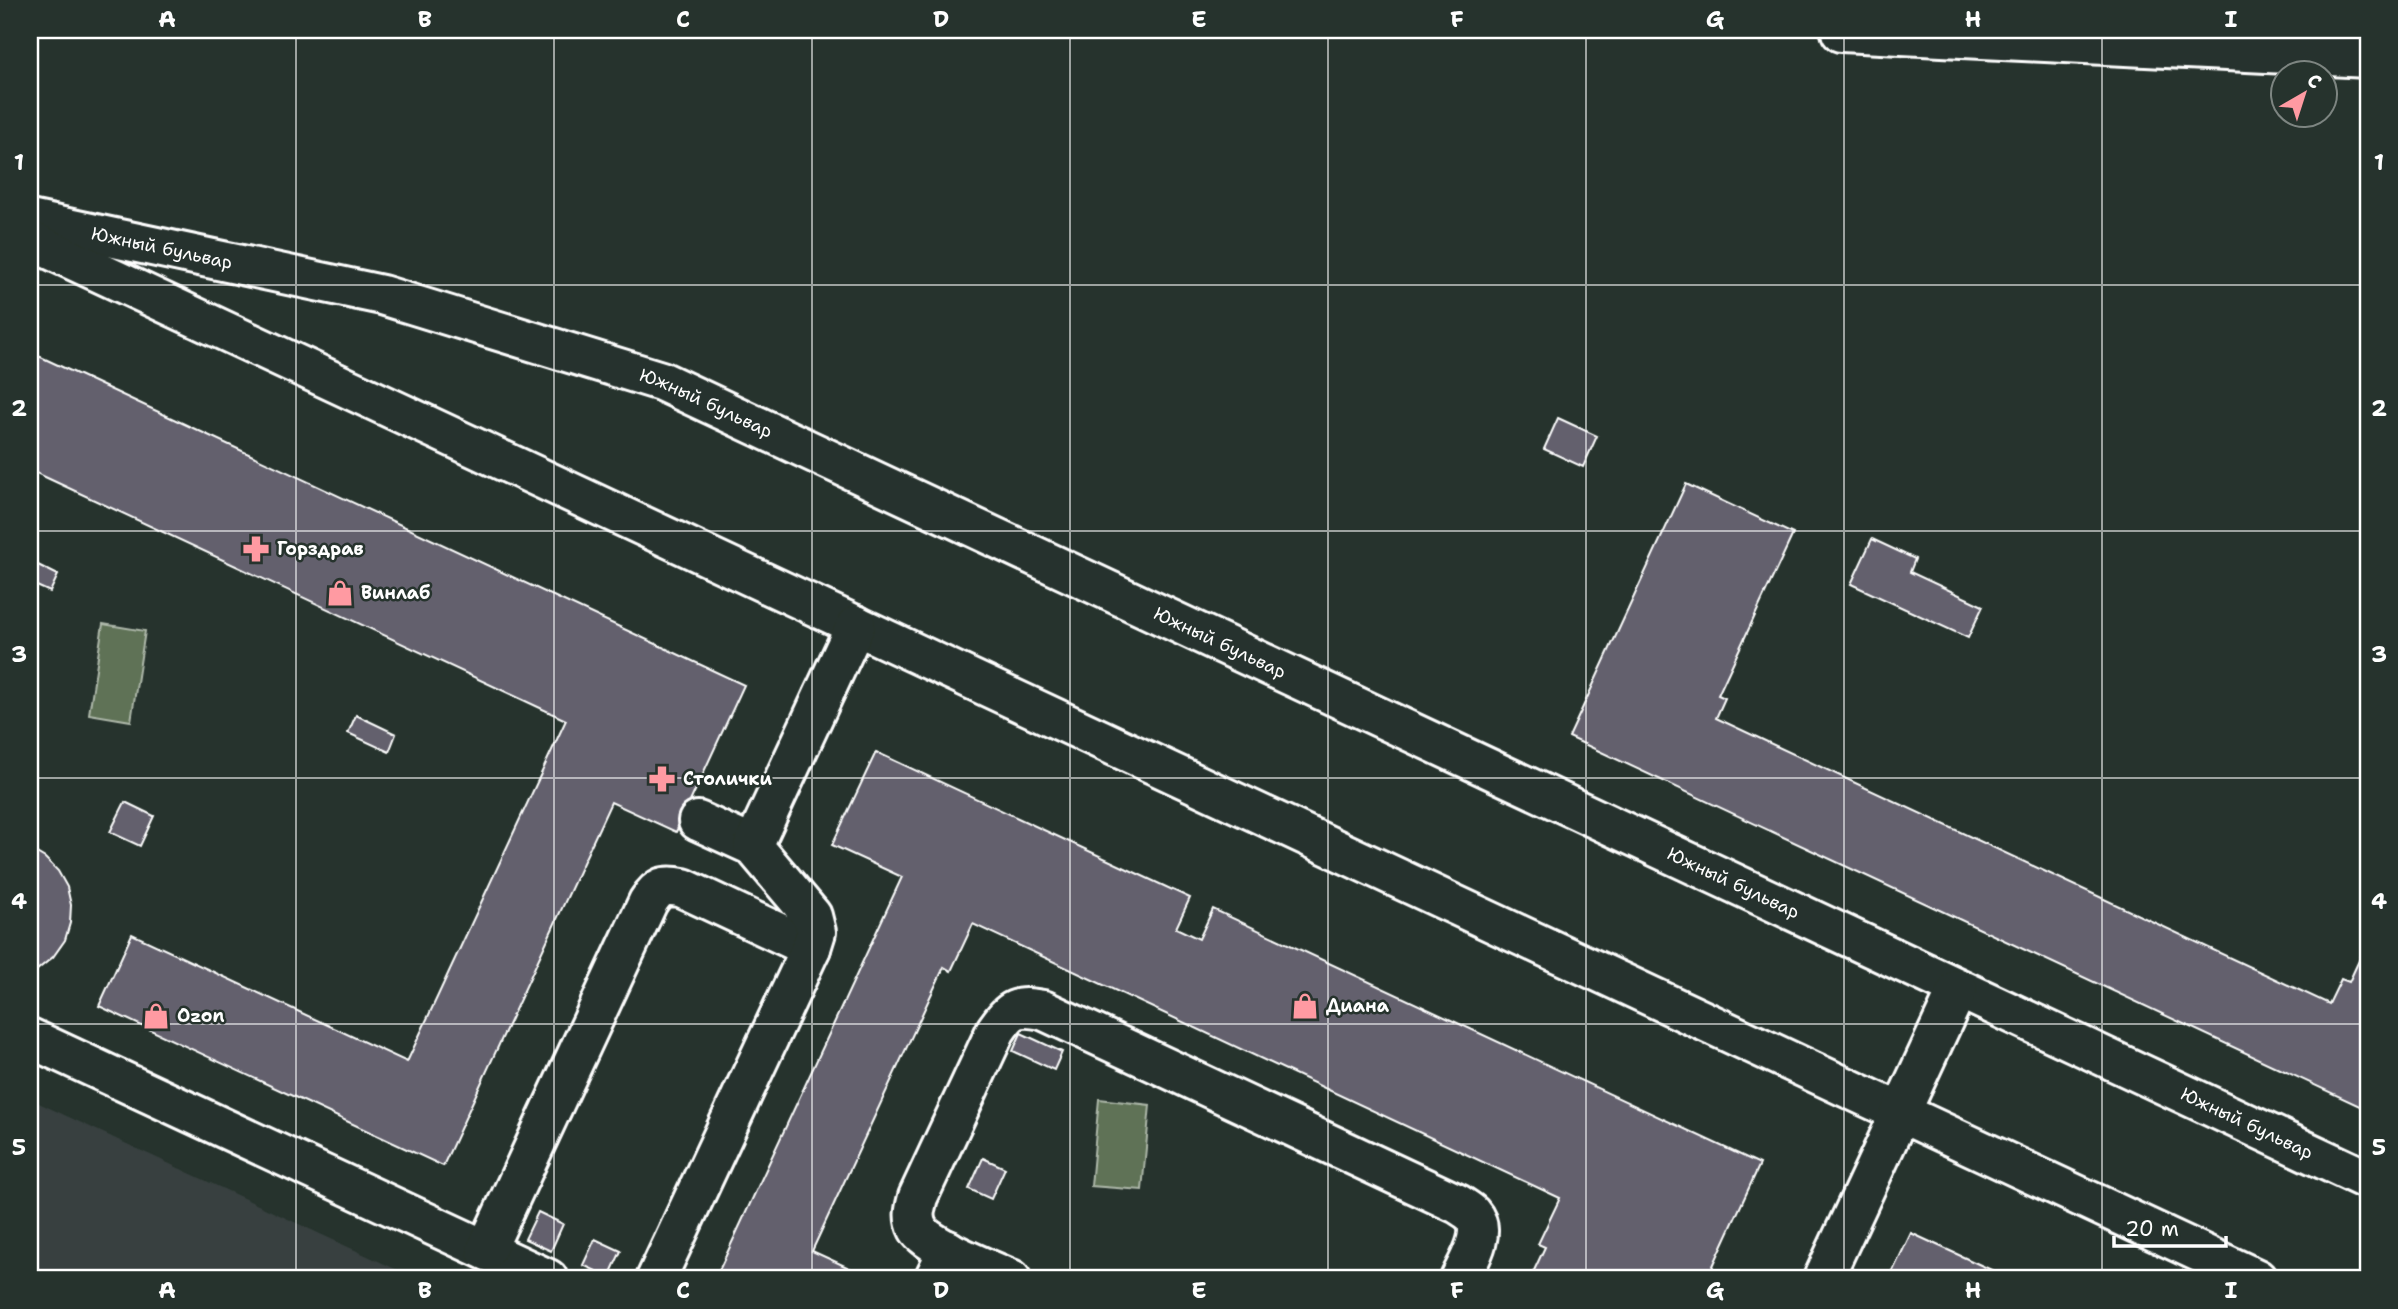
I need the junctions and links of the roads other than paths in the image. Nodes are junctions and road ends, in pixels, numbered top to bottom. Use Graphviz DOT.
graph roads {
  1 [pos="1841,32"];
  2 [pos="2368,58"];
  3 [pos="30,220"];
  4 [pos="30,240"];
  5 [pos="856,625"];
  6 [pos="698,821"];
  7 [pos="753,846"];
  8 [pos="811,948"];
  9 [pos="1958,989"];
  10 [pos="30,1038"];
  11 [pos="1901,1113"];
  12 [pos="2368,1180"];
  13 [pos="486,1250"];
  14 [pos="941,1265"];
  15 [pos="548,1279"];
  16 [pos="656,1279"];
  17 [pos="1010,1279"];
  18 [pos="1460,1279"];
  19 [pos="1823,1279"];
  20 [pos="2258,1279"];
  1 -- 2 [label="street"];
  3 -- 9 [label="street, Южный бульвар"];
  4 -- 5 [label="street, Южный бульвар"];
  5 -- 7 [label="street"];
  5 -- 11 [label="street, Южный бульвар"];
  6 -- 7 [label="street"];
  7 -- 8 [label="street"];
  8 -- 13 [label="street"];
  8 -- 16 [label="street"];
  9 -- 11 [label="street"];
  9 -- 12 [label="street, Южный бульвар"];
  10 -- 13 [label="street"];
  11 -- 19 [label="street"];
  11 -- 20 [label="street, Южный бульвар"];
  13 -- 15 [label="street"];
  14 -- 17 [label="street"];
  14 -- 18 [label="street"];
}
